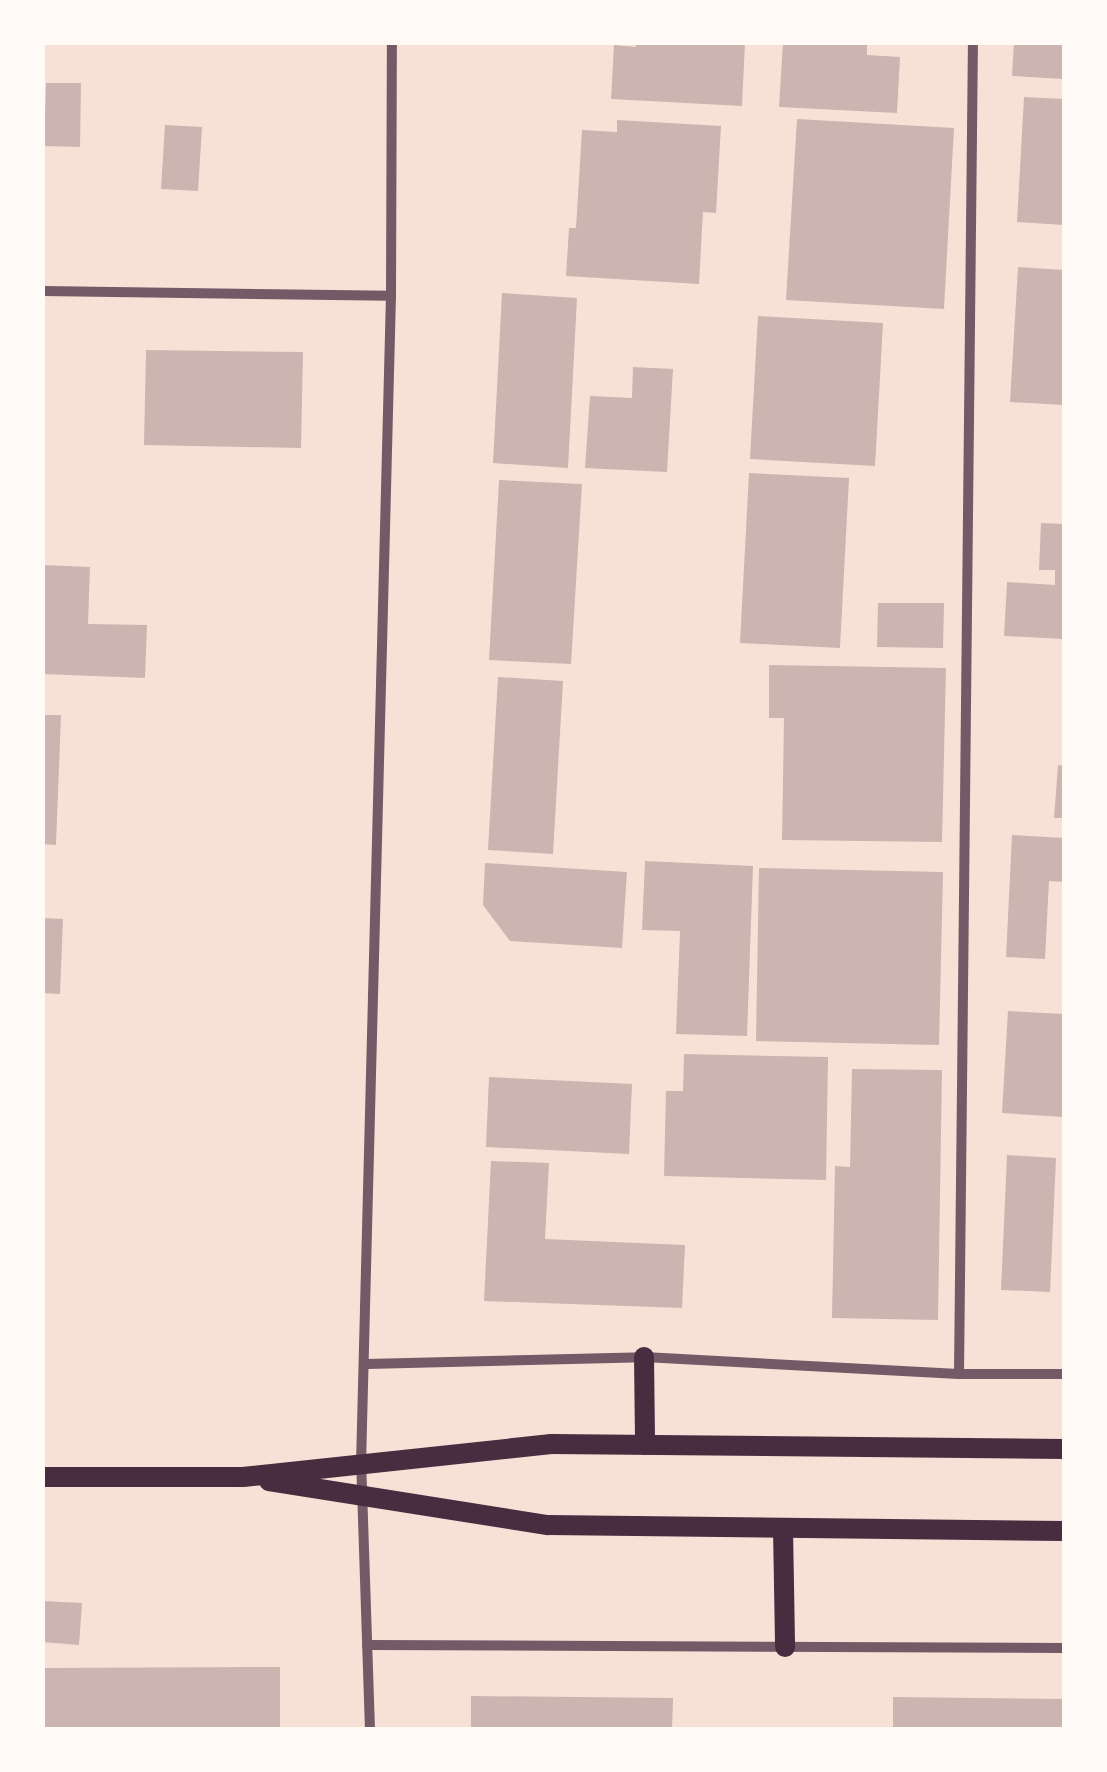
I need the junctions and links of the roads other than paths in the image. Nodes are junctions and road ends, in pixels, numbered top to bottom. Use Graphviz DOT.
graph roads {
  1 [pos="392,42"];
  2 [pos="974,42"];
  3 [pos="42,291"];
  4 [pos="391,296"];
  5 [pos="644,1357"];
  6 [pos="366,1364"];
  7 [pos="959,1374"];
  8 [pos="1064,1374"];
  9 [pos="645,1445"];
  10 [pos="1064,1449"];
  11 [pos="361,1464"];
  12 [pos="42,1477"];
  13 [pos="243,1477"];
  14 [pos="362,1496"];
  15 [pos="783,1528"];
  16 [pos="1064,1531"];
  17 [pos="368,1646"];
  18 [pos="785,1647"];
  19 [pos="1064,1648"];
  20 [pos="370,1730"];
  1 -- 4 [label="street"];
  2 -- 7 [label="street"];
  3 -- 4 [label="street"];
  4 -- 6 [label="street"];
  5 -- 6 [label="street"];
  5 -- 7 [label="street"];
  5 -- 9 [label="main road"];
  6 -- 11 [label="street"];
  7 -- 8 [label="street"];
  9 -- 10 [label="main road"];
  9 -- 11 [label="main road"];
  11 -- 13 [label="main road"];
  11 -- 14 [label="street"];
  12 -- 13 [label="main road"];
  13 -- 14 [label="main road"];
  14 -- 15 [label="main road"];
  14 -- 17 [label="street"];
  15 -- 16 [label="main road"];
  15 -- 18 [label="main road"];
  17 -- 18 [label="street"];
  17 -- 20 [label="street"];
  18 -- 19 [label="street"];
}
